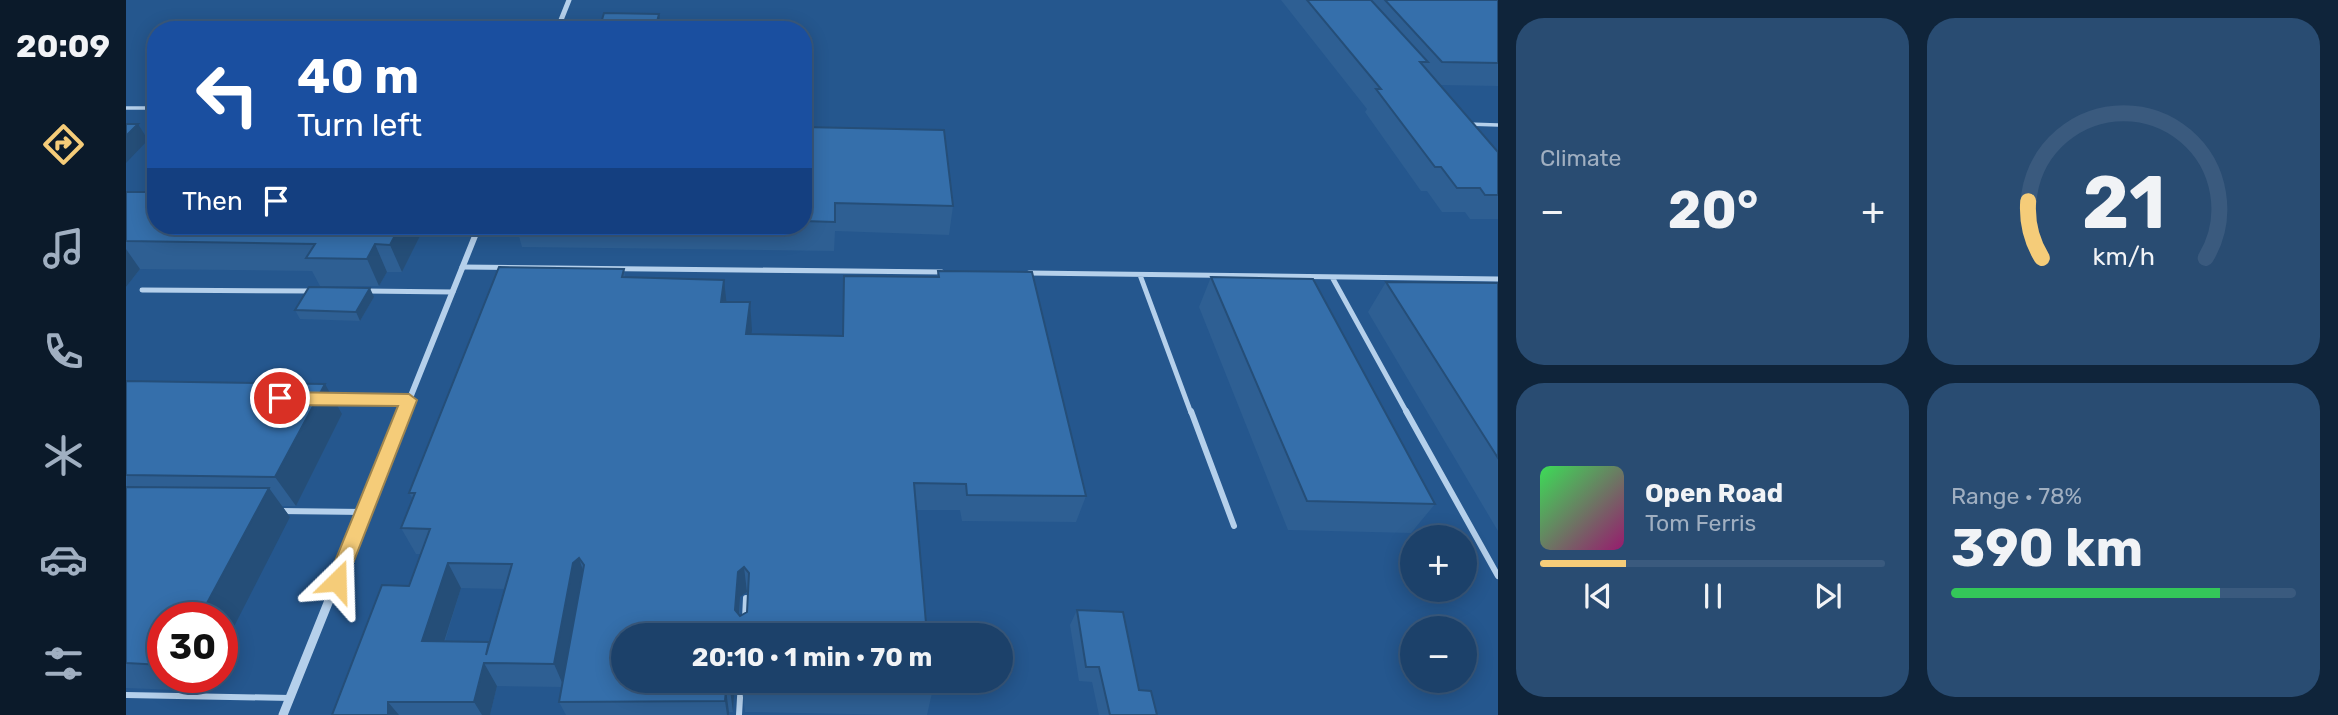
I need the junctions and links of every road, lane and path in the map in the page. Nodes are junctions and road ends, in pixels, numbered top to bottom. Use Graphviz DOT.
graph roads {
  1 [pos="569,0"];
  2 [pos="561,21"];
  3 [pos="126,108"];
  4 [pos="147,108"];
  5 [pos="1457,124"];
  6 [pos="1498,125"];
  7 [pos="1465,133"];
  8 [pos="475,235"];
  9 [pos="462,267"];
  10 [pos="946,272"];
  11 [pos="1015,273"];
  12 [pos="1140,275"];
  13 [pos="1332,277"];
  14 [pos="1498,279"];
  15 [pos="142,290"];
  16 [pos="317,291"];
  17 [pos="358,291"];
  18 [pos="453,292"];
  19 [pos="315,399"];
  20 [pos="409,400"];
  21 [pos="272,511"];
  22 [pos="364,512"];
  23 [pos="1234,526"];
  24 [pos="1498,576"];
  25 [pos="746,598"];
  26 [pos="744,623"];
  27 [pos="740,693"];
  28 [pos="126,695"];
  29 [pos="290,698"];
  30 [pos="283,715"];
  31 [pos="739,715"];
  1 -- 2 [label="street"];
  3 -- 4 [label="lane"];
  5 -- 6 [label="lane"];
  5 -- 7 [label="street"];
  8 -- 9 [label="street"];
  9 -- 10 [label="lane"];
  9 -- 18 [label="street"];
  11 -- 12 [label="lane"];
  12 -- 13 [label="lane"];
  12 -- 23 [label="lane"];
  13 -- 14 [label="lane"];
  13 -- 24 [label="lane"];
  15 -- 16 [label="lane"];
  17 -- 18 [label="lane"];
  18 -- 20 [label="street"];
  19 -- 20 [label="lane"];
  20 -- 22 [label="street"];
  21 -- 22 [label="lane"];
  22 -- 29 [label="street"];
  25 -- 26 [label="lane"];
  27 -- 31 [label="lane"];
  28 -- 29 [label="lane"];
  29 -- 30 [label="street"];
}
